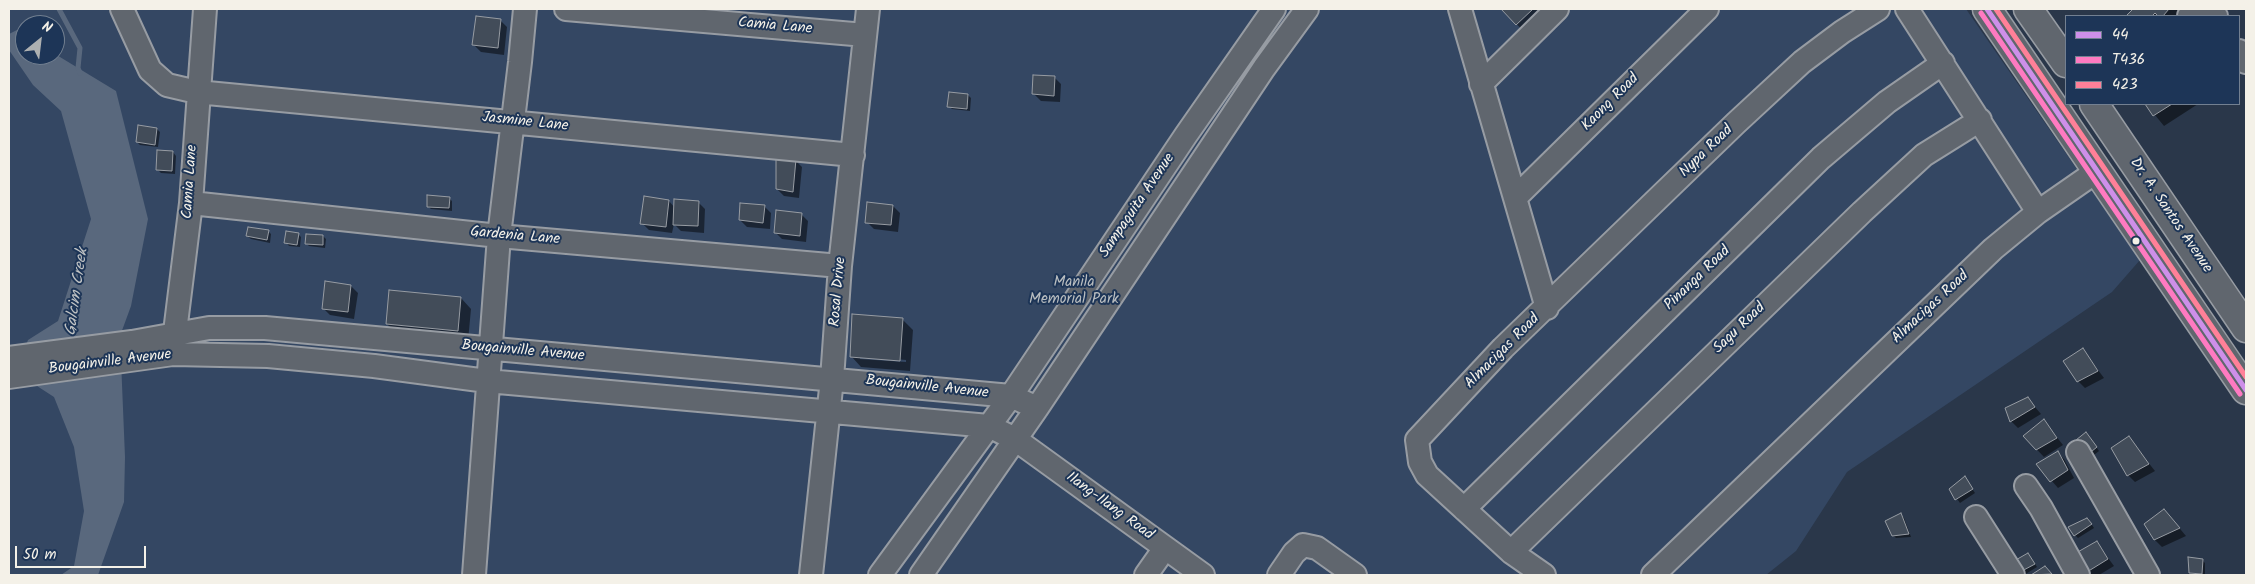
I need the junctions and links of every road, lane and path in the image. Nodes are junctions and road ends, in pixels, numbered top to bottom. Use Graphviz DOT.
graph roads {
  1 [pos="122,9"];
  2 [pos="205,9"];
  3 [pos="524,9"];
  4 [pos="566,9"];
  5 [pos="868,9"];
  6 [pos="1274,9"];
  7 [pos="1307,9"];
  8 [pos="1460,9"];
  9 [pos="1557,9"];
  10 [pos="1707,9"];
  11 [pos="1878,9"];
  12 [pos="1907,9"];
  13 [pos="1987,9"];
  14 [pos="2028,9"];
  15 [pos="865,34"];
  16 [pos="1243,53"];
  17 [pos="2065,62"];
  18 [pos="1943,63"];
  19 [pos="1264,68"];
  20 [pos="1481,84"];
  21 [pos="197,92"];
  22 [pos="2060,101"];
  23 [pos="2095,105"];
  24 [pos="1980,120"];
  25 [pos="513,121"];
  26 [pos="853,155"];
  27 [pos="2097,171"];
  28 [pos="1515,198"];
  29 [pos="190,203"];
  30 [pos="2038,212"];
  31 [pos="499,236"];
  32 [pos="840,266"];
  33 [pos="1547,308"];
  34 [pos="2246,328"];
  35 [pos="174,344"];
  36 [pos="490,350"];
  37 [pos="11,367"];
  38 [pos="832,379"];
  39 [pos="488,381"];
  40 [pos="2246,390"];
  41 [pos="1011,396"];
  42 [pos="1037,408"];
  43 [pos="827,411"];
  44 [pos="988,426"];
  45 [pos="1015,439"];
  46 [pos="2078,452"];
  47 [pos="2026,486"];
  48 [pos="1464,509"];
  49 [pos="1976,517"];
  50 [pos="1165,548"];
  51 [pos="1511,552"];
  52 [pos="474,575"];
  53 [pos="811,575"];
  54 [pos="880,575"];
  55 [pos="921,575"];
  56 [pos="1146,575"];
  57 [pos="1203,575"];
  58 [pos="1279,575"];
  59 [pos="1355,575"];
  60 [pos="1544,575"];
  61 [pos="1653,575"];
  62 [pos="2012,575"];
  63 [pos="2078,575"];
  64 [pos="2148,575"];
  1 -- 21 [label="street, Jasmine Lane"];
  2 -- 21 [label="street, Camia Lane"];
  3 -- 25 [label="street"];
  4 -- 15 [label="street, Camia Lane"];
  5 -- 15 [label="street, Rosal Drive"];
  6 -- 16 [label="street, Sampaguita Avenue"];
  7 -- 19 [label="street, Sampaguita Avenue"];
  8 -- 20 [label="street, Almacigas Road"];
  9 -- 20 [label="street"];
  10 -- 28 [label="street, Kaong Road"];
  11 -- 33 [label="street, Nypa Road"];
  12 -- 18 [label="street"];
  13 -- 22 [label="main road"];
  14 -- 17 [label="main road"];
  15 -- 26 [label="street, Rosal Drive"];
  16 -- 19 [label="street"];
  16 -- 41 [label="street, Sampaguita Avenue"];
  18 -- 24 [label="street"];
  18 -- 48 [label="street, Pinanga Road"];
  19 -- 42 [label="street, Sampaguita Avenue"];
  20 -- 28 [label="street, Almacigas Road"];
  21 -- 25 [label="street, Jasmine Lane"];
  21 -- 29 [label="street, Camia Lane"];
  22 -- 27 [label="main road"];
  23 -- 34 [label="main road, Dr. A. Santos Avenue"];
  24 -- 30 [label="street"];
  24 -- 51 [label="street, Sagu Road"];
  25 -- 26 [label="street, Jasmine Lane"];
  25 -- 31 [label="street"];
  26 -- 32 [label="street, Rosal Drive"];
  27 -- 30 [label="street, Almacigas Road"];
  27 -- 40 [label="main road"];
  28 -- 33 [label="street, Almacigas Road"];
  29 -- 31 [label="street, Gardenia Lane"];
  29 -- 35 [label="street, Camia Lane"];
  30 -- 61 [label="street, Almacigas Road"];
  31 -- 32 [label="street, Gardenia Lane"];
  31 -- 36 [label="street"];
  32 -- 38 [label="street, Rosal Drive"];
  33 -- 48 [label="street, Almacigas Road"];
  35 -- 36 [label="street, Bougainville Avenue"];
  35 -- 37 [label="street, Bougainville Avenue"];
  35 -- 39 [label="street, Bougainville Avenue"];
  36 -- 38 [label="street, Bougainville Avenue"];
  36 -- 39 [label="street"];
  38 -- 41 [label="street, Bougainville Avenue"];
  38 -- 43 [label="street, Rosal Drive"];
  39 -- 43 [label="street, Bougainville Avenue"];
  39 -- 52 [label="street"];
  41 -- 42 [label="street, Bougainville Avenue"];
  41 -- 44 [label="street, Sampaguita Avenue"];
  42 -- 45 [label="street, Sampaguita Avenue"];
  43 -- 44 [label="street, Bougainville Avenue"];
  43 -- 53 [label="street, Rosal Drive"];
  44 -- 45 [label="street, Bougainville Avenue"];
  44 -- 54 [label="street, Sampaguita Avenue"];
  45 -- 50 [label="street, Ilang-Ilang Road"];
  45 -- 55 [label="street, Sampaguita Avenue"];
  46 -- 64 [label="street"];
  47 -- 63 [label="street"];
  48 -- 51 [label="street, Almacigas Road"];
  49 -- 62 [label="street"];
  50 -- 56 [label="street"];
  50 -- 57 [label="street, Ilang-Ilang Road"];
  51 -- 60 [label="street, Almacigas Road"];
  58 -- 59 [label="street"];
}
